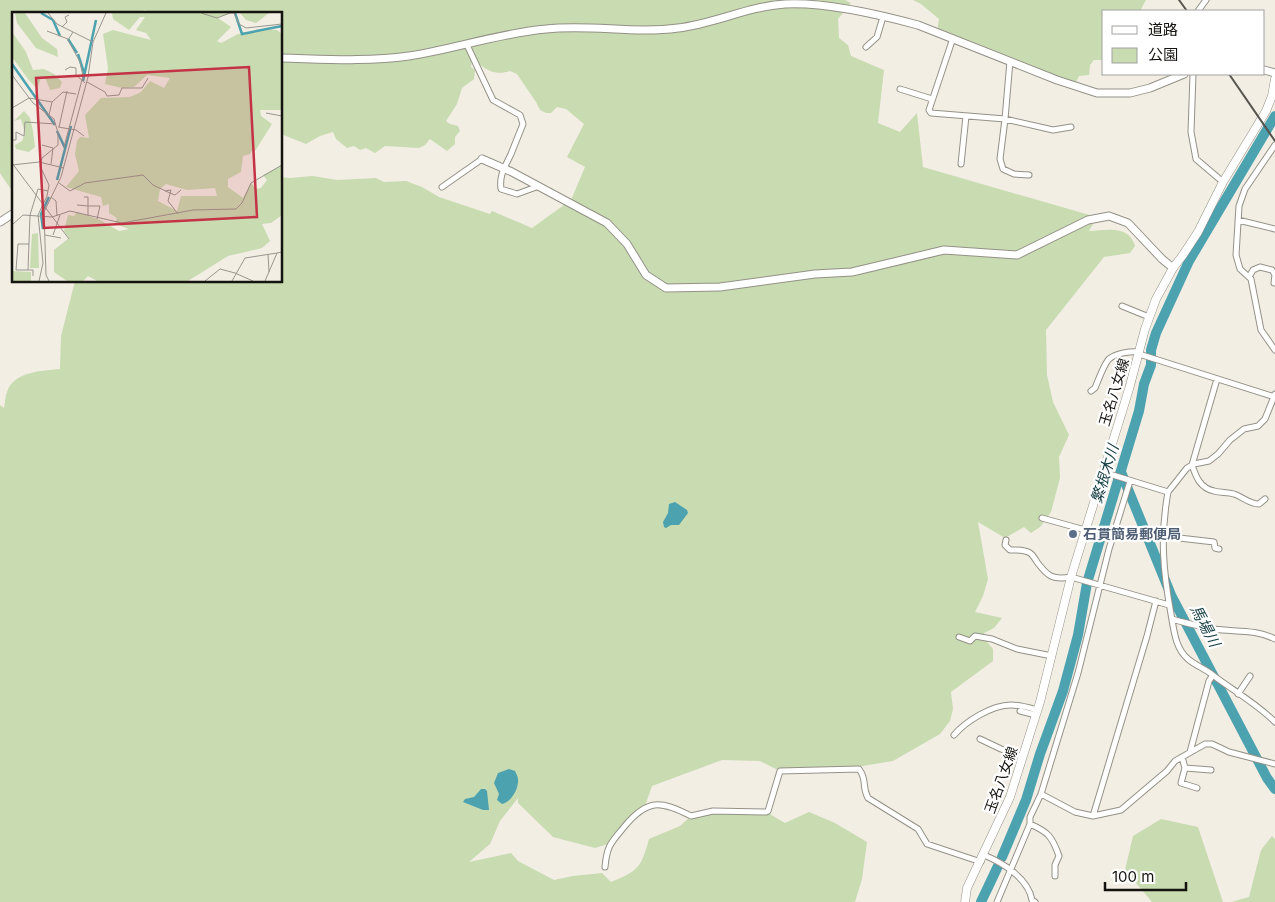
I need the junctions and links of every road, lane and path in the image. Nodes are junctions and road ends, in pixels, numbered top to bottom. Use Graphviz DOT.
graph roads {
  1 [pos="883,17"];
  2 [pos="953,38"];
  3 [pos="467,45"];
  4 [pos="866,47"];
  5 [pos="282,58"];
  6 [pos="1010,61"];
  7 [pos="1181,75"];
  8 [pos="1193,75"];
  9 [pos="1275,79"];
  10 [pos="900,89"];
  11 [pos="932,99"];
  12 [pos="966,116"];
  13 [pos="1004,119"];
  14 [pos="1071,127"];
  15 [pos="1275,144"];
  16 [pos="482,158"];
  17 [pos="961,164"];
  18 [pos="503,168"];
  19 [pos="1029,175"];
  20 [pos="1223,182"];
  21 [pos="539,186"];
  22 [pos="442,187"];
  23 [pos="12,215"];
  24 [pos="1238,220"];
  25 [pos="0,222"];
  26 [pos="1275,229"];
  27 [pos="1173,268"];
  28 [pos="1249,277"];
  29 [pos="1274,282"];
  30 [pos="1122,306"];
  31 [pos="1149,317"];
  32 [pos="1275,350"];
  33 [pos="1141,354"];
  34 [pos="1216,379"];
  35 [pos="1091,391"];
  36 [pos="1275,396"];
  37 [pos="1192,465"];
  38 [pos="1104,472"];
  39 [pos="1130,480"];
  40 [pos="1168,492"];
  41 [pos="1265,499"];
  42 [pos="1042,518"];
  43 [pos="1085,530"];
  44 [pos="1162,536"];
  45 [pos="1006,540"];
  46 [pos="1219,549"];
  47 [pos="1071,577"];
  48 [pos="1100,585"];
  49 [pos="1156,601"];
  50 [pos="1170,605"];
  51 [pos="1172,619"];
  52 [pos="959,637"];
  53 [pos="1275,639"];
  54 [pos="1052,656"];
  55 [pos="1213,675"];
  56 [pos="1250,676"];
  57 [pos="1238,694"];
  58 [pos="1020,711"];
  59 [pos="1037,712"];
  60 [pos="1275,722"];
  61 [pos="954,735"];
  62 [pos="980,739"];
  63 [pos="1190,752"];
  64 [pos="1023,756"];
  65 [pos="1182,757"];
  66 [pos="1275,764"];
  67 [pos="1185,768"];
  68 [pos="1211,770"];
  69 [pos="1197,788"];
  70 [pos="1041,794"];
  71 [pos="1093,816"];
  72 [pos="1030,824"];
  73 [pos="982,858"];
  74 [pos="605,867"];
  75 [pos="1010,870"];
  76 [pos="1055,876"];
  77 [pos="965,902"];
  78 [pos="997,902"];
  79 [pos="1035,902"];
  1 -- 2 [label="street"];
  1 -- 3 [label="street"];
  1 -- 4 [label="street"];
  2 -- 6 [label="street"];
  2 -- 11 [label="street"];
  3 -- 5 [label="street"];
  3 -- 18 [label="street"];
  6 -- 7 [label="street"];
  6 -- 13 [label="street"];
  8 -- 20 [label="street"];
  9 -- 20 [label="main road, 玉名八女線"];
  10 -- 11 [label="street"];
  11 -- 12 [label="street"];
  12 -- 13 [label="street"];
  12 -- 17 [label="street"];
  13 -- 14 [label="street"];
  13 -- 19 [label="street"];
  15 -- 24 [label="street"];
  16 -- 18 [label="street"];
  16 -- 22 [label="street"];
  18 -- 21 [label="street"];
  18 -- 21 [label="street"];
  20 -- 27 [label="main road, 玉名八女線"];
  21 -- 27 [label="street"];
  23 -- 25 [label="street"];
  24 -- 26 [label="street"];
  24 -- 28 [label="street"];
  27 -- 31 [label="main road, 玉名八女線"];
  28 -- 29 [label="street"];
  28 -- 32 [label="street"];
  30 -- 31 [label="street"];
  31 -- 33 [label="main road, 玉名八女線"];
  33 -- 34 [label="street"];
  33 -- 35 [label="street"];
  33 -- 38 [label="main road, 玉名八女線"];
  34 -- 36 [label="street"];
  34 -- 37 [label="street"];
  36 -- 37 [label="street"];
  37 -- 40 [label="street"];
  37 -- 41 [label="street"];
  38 -- 39 [label="street"];
  38 -- 43 [label="main road, 玉名八女線"];
  39 -- 40 [label="street"];
  39 -- 48 [label="street"];
  40 -- 44 [label="street"];
  42 -- 43 [label="street"];
  43 -- 47 [label="main road, 玉名八女線"];
  44 -- 46 [label="street"];
  44 -- 50 [label="street"];
  45 -- 47 [label="street"];
  47 -- 48 [label="street"];
  47 -- 54 [label="main road, 玉名八女線"];
  48 -- 49 [label="street"];
  48 -- 70 [label="street"];
  49 -- 50 [label="street"];
  49 -- 71 [label="street"];
  50 -- 51 [label="street"];
  51 -- 53 [label="street"];
  51 -- 55 [label="street"];
  52 -- 54 [label="street"];
  54 -- 59 [label="main road, 玉名八女線"];
  55 -- 57 [label="street"];
  55 -- 63 [label="street"];
  56 -- 57 [label="street"];
  57 -- 60 [label="street"];
  58 -- 59 [label="street"];
  59 -- 61 [label="street"];
  59 -- 64 [label="main road, 玉名八女線"];
  62 -- 64 [label="street"];
  63 -- 65 [label="street"];
  63 -- 66 [label="street"];
  64 -- 73 [label="main road, 玉名八女線"];
  65 -- 67 [label="street"];
  65 -- 71 [label="street"];
  67 -- 68 [label="street"];
  67 -- 69 [label="street"];
  70 -- 71 [label="street"];
  70 -- 72 [label="street"];
  72 -- 75 [label="street"];
  72 -- 76 [label="street"];
  73 -- 74 [label="street"];
  73 -- 75 [label="street"];
  73 -- 77 [label="main road, 玉名八女線"];
  75 -- 78 [label="street"];
  75 -- 79 [label="street"];
}
